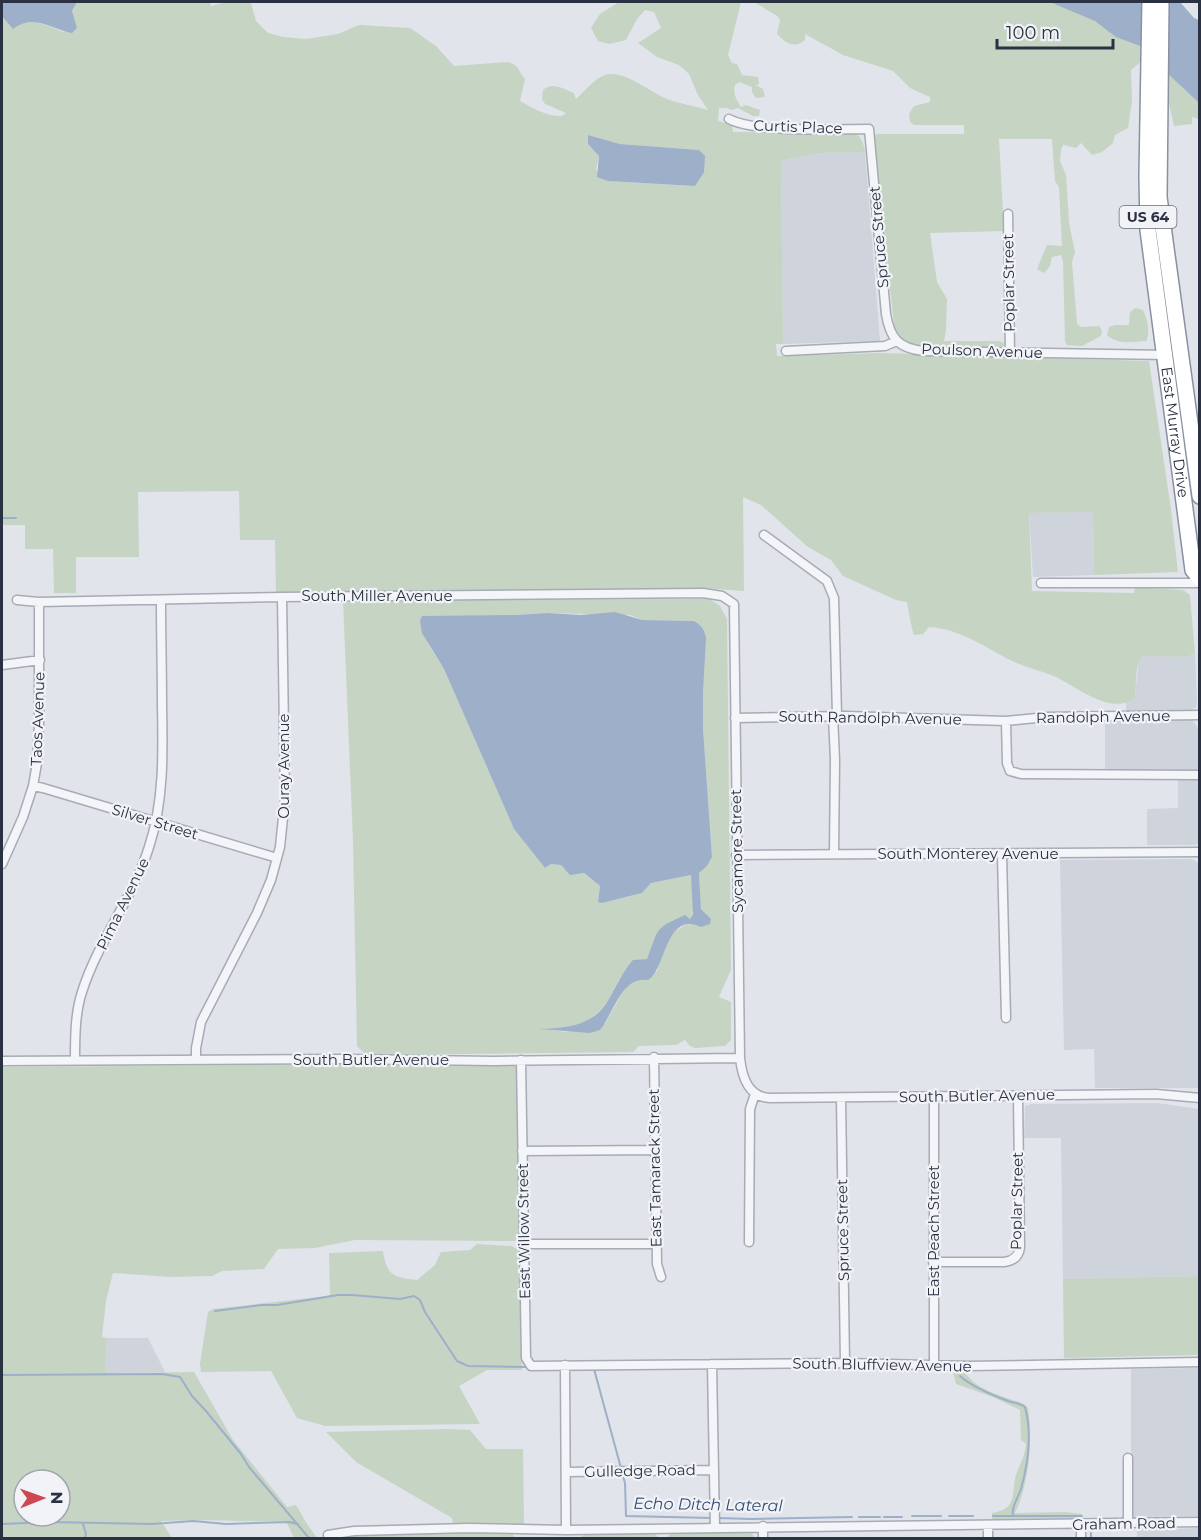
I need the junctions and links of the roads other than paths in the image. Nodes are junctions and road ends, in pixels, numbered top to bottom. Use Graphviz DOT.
graph roads {
  1 [pos="1150,2"];
  2 [pos="1161,2"];
  3 [pos="1154,81"];
  4 [pos="729,119"];
  5 [pos="868,129"];
  6 [pos="1008,214"];
  7 [pos="897,341"];
  8 [pos="786,351"];
  9 [pos="1010,353"];
  10 [pos="1164,355"];
  11 [pos="1180,355"];
  12 [pos="1200,496"];
  13 [pos="765,535"];
  14 [pos="1200,581"];
  15 [pos="1041,583"];
  16 [pos="282,597"];
  17 [pos="17,600"];
  18 [pos="161,601"];
  19 [pos="39,602"];
  20 [pos="734,604"];
  21 [pos="40,660"];
  22 [pos="2,665"];
  23 [pos="1200,715"];
  24 [pos="835,716"];
  25 [pos="735,718"];
  26 [pos="1006,721"];
  27 [pos="1200,775"];
  28 [pos="33,786"];
  29 [pos="155,823"];
  30 [pos="1200,852"];
  31 [pos="834,854"];
  32 [pos="736,855"];
  33 [pos="1002,855"];
  34 [pos="277,858"];
  35 [pos="2,864"];
  36 [pos="1006,1018"];
  37 [pos="654,1058"];
  38 [pos="740,1058"];
  39 [pos="75,1060"];
  40 [pos="196,1060"];
  41 [pos="521,1060"];
  42 [pos="2,1061"];
  43 [pos="754,1094"];
  44 [pos="1018,1096"];
  45 [pos="934,1097"];
  46 [pos="841,1098"];
  47 [pos="1200,1098"];
  48 [pos="656,1150"];
  49 [pos="522,1151"];
  50 [pos="749,1242"];
  51 [pos="524,1244"];
  52 [pos="656,1244"];
  53 [pos="933,1262"];
  54 [pos="661,1277"];
  55 [pos="1200,1362"];
  56 [pos="845,1363"];
  57 [pos="712,1364"];
  58 [pos="934,1364"];
  59 [pos="565,1365"];
  60 [pos="1128,1458"];
  61 [pos="714,1470"];
  62 [pos="566,1472"];
  63 [pos="1200,1522"];
  64 [pos="1128,1524"];
  65 [pos="988,1525"];
  66 [pos="1081,1525"];
  67 [pos="715,1527"];
  68 [pos="763,1527"];
  69 [pos="566,1530"];
  70 [pos="328,1535"];
  71 [pos="764,1539"];
  72 [pos="988,1539"];
  73 [pos="1081,1539"];
  1 -- 3 [label="highway, US 64"];
  2 -- 3 [label="highway, US 64"];
  3 -- 10 [label="highway, US 64"];
  3 -- 11 [label="highway, US 64"];
  4 -- 5 [label="street, Curtis Place"];
  5 -- 7 [label="street, Spruce Street"];
  6 -- 9 [label="street, Poplar Street"];
  7 -- 8 [label="street"];
  7 -- 9 [label="street, Poulson Avenue"];
  9 -- 10 [label="street, Poulson Avenue"];
  10 -- 11 [label="street, Poulson Avenue"];
  10 -- 14 [label="highway, East Murray Drive / US 64"];
  11 -- 12 [label="highway, East Murray Drive / US 64"];
  13 -- 24 [label="street"];
  14 -- 15 [label="street"];
  16 -- 18 [label="street, South Miller Avenue"];
  16 -- 20 [label="street, South Miller Avenue"];
  16 -- 34 [label="street, Ouray Avenue"];
  17 -- 19 [label="street, South Miller Avenue"];
  18 -- 19 [label="street, South Miller Avenue"];
  18 -- 29 [label="street, Pima Avenue"];
  19 -- 21 [label="street, Taos Avenue"];
  20 -- 25 [label="street, Sycamore Street"];
  21 -- 22 [label="street"];
  21 -- 28 [label="street, Taos Avenue"];
  23 -- 26 [label="street, Randolph Avenue"];
  24 -- 25 [label="street, South Randolph Avenue"];
  24 -- 26 [label="street, South Randolph Avenue"];
  24 -- 31 [label="street"];
  25 -- 32 [label="street, Sycamore Street"];
  26 -- 27 [label="street"];
  28 -- 29 [label="street, Silver Street"];
  28 -- 35 [label="street, Taos Avenue"];
  29 -- 34 [label="street, Silver Street"];
  29 -- 39 [label="street, Pima Avenue"];
  30 -- 33 [label="street, South Monterey Avenue"];
  31 -- 32 [label="street, South Monterey Avenue"];
  31 -- 33 [label="street, South Monterey Avenue"];
  32 -- 38 [label="street, Sycamore Street"];
  33 -- 36 [label="street"];
  34 -- 40 [label="street, Ouray Avenue"];
  37 -- 38 [label="street, South Butler Avenue"];
  37 -- 41 [label="street, South Butler Avenue"];
  37 -- 48 [label="street, East Tamarack Street"];
  38 -- 43 [label="street, Sycamore Street"];
  39 -- 40 [label="street, South Butler Avenue"];
  39 -- 42 [label="street, South Butler Avenue"];
  40 -- 41 [label="street, South Butler Avenue"];
  41 -- 49 [label="street, East Willow Street"];
  43 -- 46 [label="street, South Butler Avenue"];
  43 -- 50 [label="street"];
  44 -- 45 [label="street, South Butler Avenue"];
  44 -- 47 [label="street, South Butler Avenue"];
  44 -- 53 [label="street, Poplar Street"];
  45 -- 46 [label="street, South Butler Avenue"];
  45 -- 53 [label="street, East Peach Street"];
  46 -- 56 [label="street, Spruce Street"];
  48 -- 49 [label="street"];
  48 -- 52 [label="street, East Tamarack Street"];
  49 -- 51 [label="street, East Willow Street"];
  51 -- 52 [label="street"];
  51 -- 59 [label="street, East Willow Street"];
  52 -- 54 [label="street, East Tamarack Street"];
  53 -- 58 [label="street, East Peach Street"];
  55 -- 58 [label="street, South Bluffview Avenue"];
  56 -- 57 [label="street, South Bluffview Avenue"];
  56 -- 58 [label="street, South Bluffview Avenue"];
  57 -- 59 [label="street, South Bluffview Avenue"];
  57 -- 61 [label="street"];
  59 -- 62 [label="street"];
  60 -- 64 [label="street"];
  61 -- 62 [label="street, Gulledge Road"];
  61 -- 67 [label="street"];
  62 -- 69 [label="street"];
  63 -- 64 [label="street, Graham Road"];
  64 -- 66 [label="street, Graham Road"];
  65 -- 66 [label="street, Graham Road"];
  65 -- 68 [label="street, Graham Road"];
  65 -- 72 [label="street"];
  66 -- 73 [label="street"];
  67 -- 68 [label="street, Graham Road"];
  67 -- 69 [label="street, Graham Road"];
  68 -- 71 [label="street"];
  69 -- 70 [label="street, Graham Road"];
}
